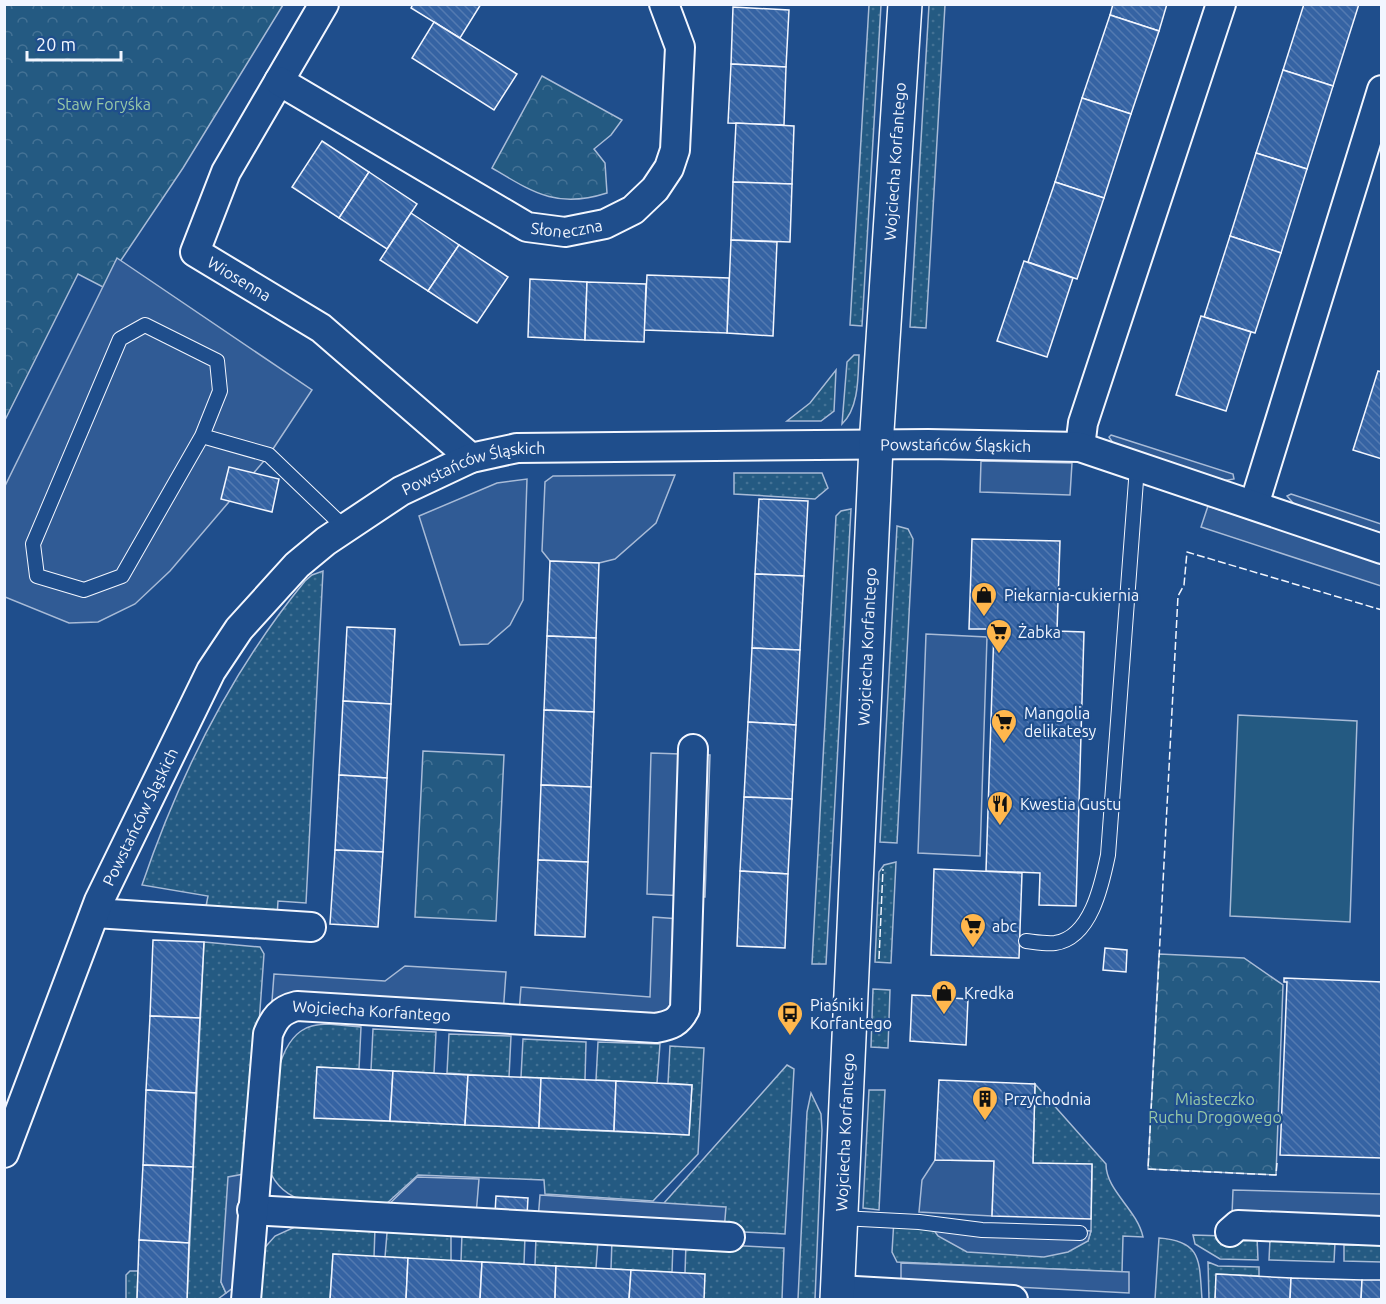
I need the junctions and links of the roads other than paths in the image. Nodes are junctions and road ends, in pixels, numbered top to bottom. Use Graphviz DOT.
graph roads {
  1 [pos="324,4"];
  2 [pos="664,4"];
  3 [pos="905,4"];
  4 [pos="1221,4"];
  5 [pos="279,81"];
  6 [pos="1382,90"];
  7 [pos="201,436"];
  8 [pos="876,446"];
  9 [pos="1080,447"];
  10 [pos="471,458"];
  11 [pos="1137,466"];
  12 [pos="1254,505"];
  13 [pos="345,528"];
  14 [pos="1382,549"];
  15 [pos="693,749"];
  16 [pos="94,913"];
  17 [pos="311,927"];
  18 [pos="1026,941"];
  19 [pos="4,1153"];
  20 [pos="252,1210"];
  21 [pos="841,1218"];
  22 [pos="1382,1231"];
  23 [pos="1230,1232"];
  24 [pos="1080,1233"];
  25 [pos="730,1237"];
  26 [pos="837,1295"];
  27 [pos="246,1299"];
  28 [pos="1013,1299"];
  1 -- 5 [label="street, Wiosenna"];
  2 -- 5 [label="street, Słoneczna"];
  3 -- 8 [label="street, Wojciecha Korfantego"];
  4 -- 9 [label="street"];
  5 -- 10 [label="street, Wiosenna"];
  6 -- 12 [label="street"];
  7 -- 7 [label="lane"];
  7 -- 13 [label="lane"];
  8 -- 9 [label="street, Powstańców Śląskich"];
  8 -- 10 [label="street, Powstańców Śląskich"];
  8 -- 21 [label="street, Wojciecha Korfantego"];
  9 -- 11 [label="street, Powstańców Śląskich"];
  10 -- 13 [label="street, Powstańców Śląskich"];
  11 -- 12 [label="street, Powstańców Śląskich"];
  11 -- 18 [label="lane"];
  12 -- 14 [label="street, Powstańców Śląskich"];
  13 -- 16 [label="street, Powstańców Śląskich"];
  15 -- 20 [label="street, Wojciecha Korfantego"];
  16 -- 17 [label="street"];
  16 -- 19 [label="street, Powstańców Śląskich"];
  20 -- 25 [label="street"];
  20 -- 27 [label="street, Wojciecha Korfantego"];
  21 -- 24 [label="lane"];
  21 -- 26 [label="street, Wojciecha Korfantego"];
  22 -- 23 [label="street"];
  26 -- 28 [label="street, Wojciecha Korfantego"];
}
